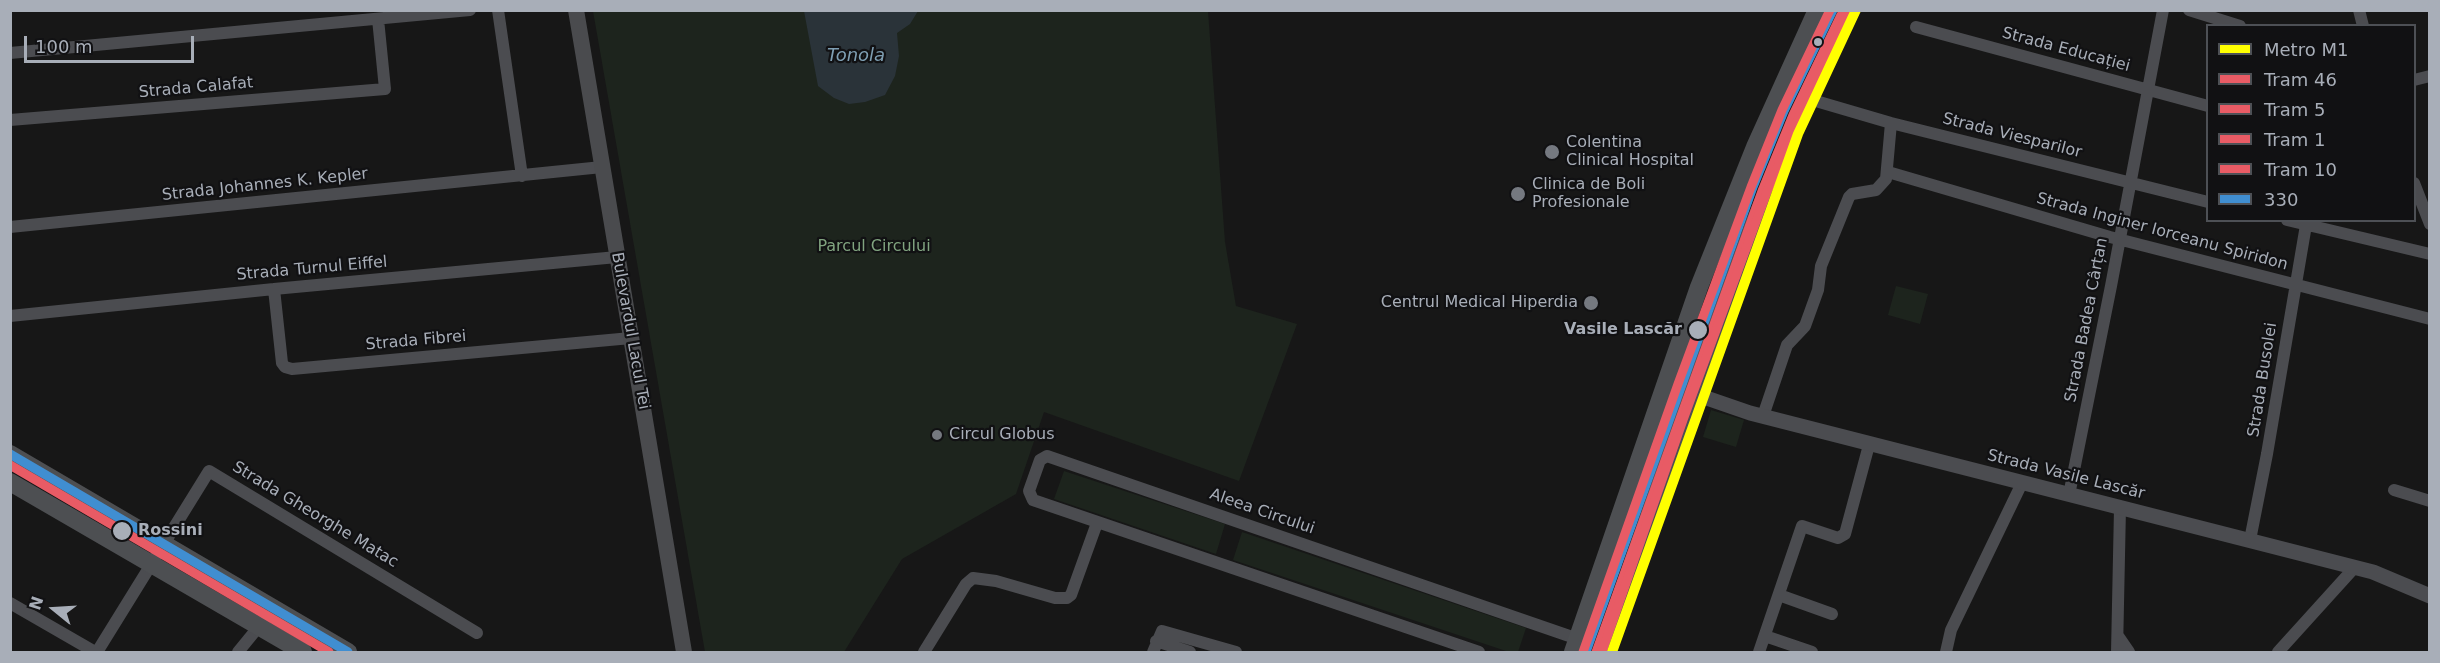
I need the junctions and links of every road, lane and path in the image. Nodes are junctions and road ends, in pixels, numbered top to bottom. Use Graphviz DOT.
graph roads {
  1 [pos="470,10"];
  2 [pos="498,10"];
  3 [pos="576,10"];
  4 [pos="1817,10"];
  5 [pos="1851,10"];
  6 [pos="2163,10"];
  7 [pos="2189,10"];
  8 [pos="378,19"];
  9 [pos="2234,24"];
  10 [pos="1916,27"];
  11 [pos="10,53"];
  12 [pos="2148,89"];
  13 [pos="1809,99"];
  14 [pos="2206,105"];
  15 [pos="10,120"];
  16 [pos="1891,123"];
  17 [pos="602,167"];
  18 [pos="1888,172"];
  19 [pos="522,176"];
  20 [pos="2131,183"];
  21 [pos="2416,186"];
  22 [pos="2206,201"];
  23 [pos="2295,222"];
  24 [pos="2430,224"];
  25 [pos="2306,225"];
  26 [pos="10,226"];
  27 [pos="2120,240"];
  28 [pos="2430,254"];
  29 [pos="617,257"];
  30 [pos="2295,284"];
  31 [pos="274,289"];
  32 [pos="10,316"];
  33 [pos="2430,319"];
  34 [pos="631,338"];
  35 [pos="1667,377"];
  36 [pos="1692,393"];
  37 [pos="1763,416"];
  38 [pos="1869,444"];
  39 [pos="10,454"];
  40 [pos="10,483"];
  41 [pos="2022,483"];
  42 [pos="2394,490"];
  43 [pos="2069,495"];
  44 [pos="2430,501"];
  45 [pos="2120,508"];
  46 [pos="1097,523"];
  47 [pos="2250,540"];
  48 [pos="164,544"];
  49 [pos="152,564"];
  50 [pos="2355,567"];
  51 [pos="1779,595"];
  52 [pos="2430,596"];
  53 [pos="10,603"];
  54 [pos="274,608"];
  55 [pos="1832,614"];
  56 [pos="259,626"];
  57 [pos="477,633"];
  58 [pos="1765,636"];
  59 [pos="2118,636"];
  60 [pos="1575,646"];
  61 [pos="1155,647"];
  62 [pos="96,652"];
  63 [pos="238,652"];
  64 [pos="303,652"];
  65 [pos="348,652"];
  66 [pos="684,652"];
  67 [pos="924,652"];
  68 [pos="1190,652"];
  69 [pos="1236,652"];
  70 [pos="1479,652"];
  71 [pos="1602,652"];
  72 [pos="1759,652"];
  73 [pos="1812,652"];
  74 [pos="1946,652"];
  75 [pos="2117,652"];
  76 [pos="2129,652"];
  77 [pos="2278,652"];
  1 -- 8 [label="street"];
  2 -- 19 [label="street"];
  3 -- 17 [label="main road, Bulevardul Lacul Tei"];
  4 -- 35 [label="main road"];
  5 -- 13 [label="main road"];
  6 -- 12 [label="street, Strada Badea Cârțan"];
  7 -- 9 [label="street"];
  8 -- 11 [label="street"];
  8 -- 15 [label="street, Strada Calafat"];
  10 -- 12 [label="street, Strada Educației"];
  12 -- 14 [label="street, Strada Educației"];
  12 -- 20 [label="street, Strada Badea Cârțan"];
  13 -- 16 [label="street, Strada Viesparilor"];
  13 -- 36 [label="main road"];
  16 -- 18 [label="street"];
  16 -- 20 [label="street, Strada Viesparilor"];
  17 -- 19 [label="street, Strada Johannes K. Kepler"];
  17 -- 29 [label="main road, Bulevardul Lacul Tei"];
  18 -- 27 [label="street, Strada Inginer Iorceanu Spiridon"];
  18 -- 37 [label="street"];
  19 -- 26 [label="street, Strada Johannes K. Kepler"];
  20 -- 22 [label="street, Strada Viesparilor"];
  20 -- 27 [label="street, Strada Badea Cârțan"];
  21 -- 24 [label="street"];
  23 -- 25 [label="street"];
  25 -- 28 [label="street"];
  25 -- 30 [label="street, Strada Busolei"];
  27 -- 30 [label="street, Strada Inginer Iorceanu Spiridon"];
  27 -- 43 [label="street, Strada Badea Cârțan"];
  29 -- 31 [label="street, Strada Turnul Eiffel"];
  29 -- 34 [label="main road, Bulevardul Lacul Tei"];
  30 -- 33 [label="street, Strada Inginer Iorceanu Spiridon"];
  30 -- 47 [label="street, Strada Busolei"];
  31 -- 32 [label="street, Strada Turnul Eiffel"];
  31 -- 34 [label="street, Strada Fibrei"];
  34 -- 66 [label="main road, Bulevardul Lacul Tei"];
  35 -- 36 [label="street, Strada Vasile Lascăr"];
  35 -- 60 [label="main road"];
  36 -- 37 [label="street, Strada Vasile Lascăr"];
  36 -- 71 [label="main road"];
  37 -- 38 [label="street, Strada Vasile Lascăr"];
  38 -- 41 [label="street, Strada Vasile Lascăr"];
  38 -- 51 [label="street"];
  39 -- 48 [label="main road"];
  40 -- 49 [label="main road"];
  41 -- 43 [label="street, Strada Vasile Lascăr"];
  41 -- 74 [label="street"];
  42 -- 44 [label="street"];
  43 -- 45 [label="street, Strada Vasile Lascăr"];
  45 -- 47 [label="street, Strada Vasile Lascăr"];
  45 -- 59 [label="street"];
  46 -- 60 [label="street, Aleea Circului"];
  46 -- 67 [label="street"];
  46 -- 70 [label="street, Aleea Circului"];
  47 -- 50 [label="street, Strada Vasile Lascăr"];
  48 -- 49 [label="street"];
  48 -- 54 [label="main road"];
  48 -- 57 [label="street, Strada Gheorghe Matac"];
  49 -- 56 [label="main road"];
  49 -- 62 [label="street"];
  50 -- 52 [label="street, Strada Vasile Lascăr"];
  50 -- 77 [label="street"];
  51 -- 55 [label="street"];
  51 -- 58 [label="street"];
  53 -- 62 [label="street"];
  54 -- 56 [label="street"];
  54 -- 65 [label="main road"];
  56 -- 63 [label="street"];
  56 -- 64 [label="main road"];
  58 -- 72 [label="street"];
  58 -- 73 [label="street"];
  59 -- 75 [label="street"];
  59 -- 76 [label="street"];
  61 -- 68 [label="street"];
  61 -- 69 [label="street"];
}
